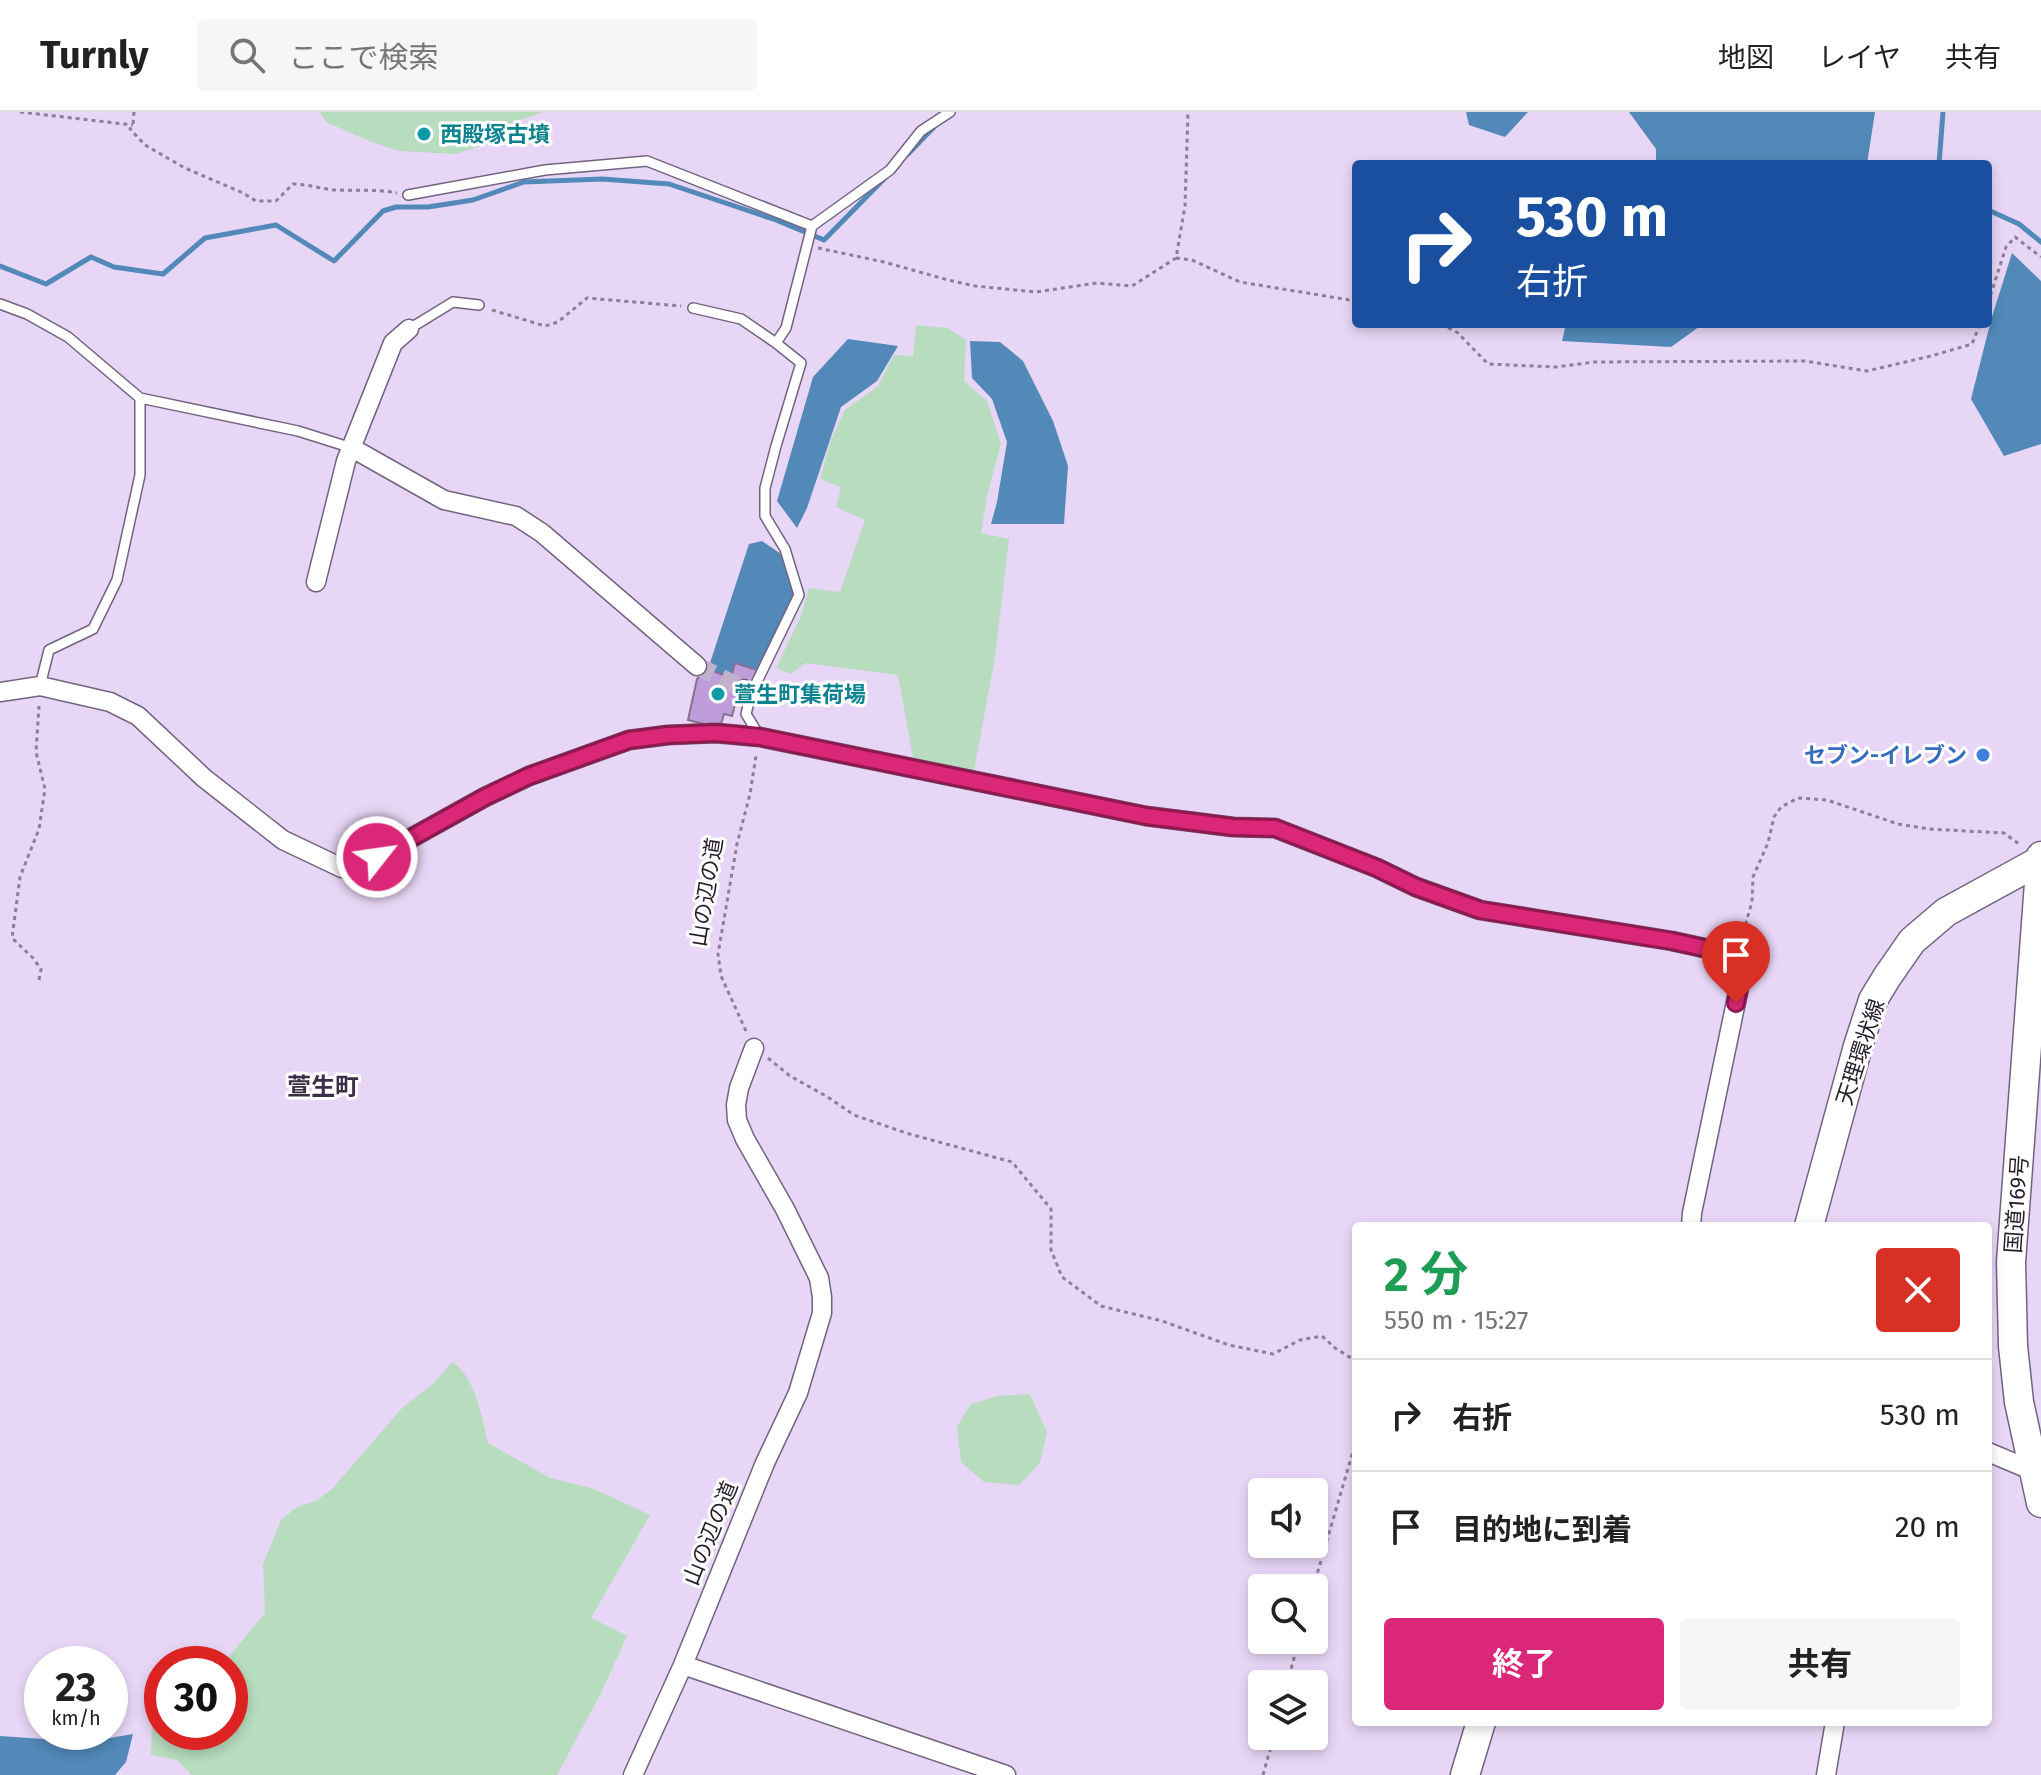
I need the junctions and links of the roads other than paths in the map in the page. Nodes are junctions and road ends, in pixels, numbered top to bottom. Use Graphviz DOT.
graph roads {
  1 [pos="950,112"];
  2 [pos="408,195"];
  3 [pos="812,226"];
  4 [pos="0,304"];
  5 [pos="479,305"];
  6 [pos="693,308"];
  7 [pos="409,329"];
  8 [pos="776,343"];
  9 [pos="140,398"];
  10 [pos="352,448"];
  11 [pos="316,582"];
  12 [pos="697,666"];
  13 [pos="40,686"];
  14 [pos="0,692"];
  15 [pos="760,737"];
  16 [pos="2041,858"];
  17 [pos="754,1048"];
  18 [pos="1691,1222"];
  19 [pos="1810,1222"];
  20 [pos="1992,1454"];
  21 [pos="2037,1473"];
  22 [pos="2041,1503"];
  23 [pos="683,1665"];
  24 [pos="1480,1726"];
  25 [pos="1834,1726"];
  26 [pos="977,1770"];
  27 [pos="633,1775"];
  28 [pos="1006,1775"];
  29 [pos="1465,1775"];
  30 [pos="1826,1775"];
  1 -- 3 [label="lane"];
  2 -- 3 [label="lane"];
  3 -- 8 [label="lane"];
  4 -- 9 [label="lane"];
  5 -- 7 [label="lane"];
  6 -- 8 [label="lane"];
  7 -- 10 [label="street"];
  8 -- 15 [label="lane"];
  9 -- 10 [label="lane"];
  9 -- 13 [label="lane"];
  10 -- 11 [label="street"];
  10 -- 12 [label="street"];
  13 -- 14 [label="street"];
  13 -- 15 [label="street"];
  15 -- 18 [label="street"];
  16 -- 19 [label="main road, 天理環状線"];
  16 -- 21 [label="main road, 国道169号"];
  17 -- 23 [label="street, 山の辺の道"];
  20 -- 21 [label="street"];
  21 -- 22 [label="main road, 国道169号"];
  23 -- 26 [label="street"];
  23 -- 27 [label="street, 山の辺の道"];
  24 -- 29 [label="main road"];
  25 -- 30 [label="street"];
  26 -- 28 [label="street"];
}
